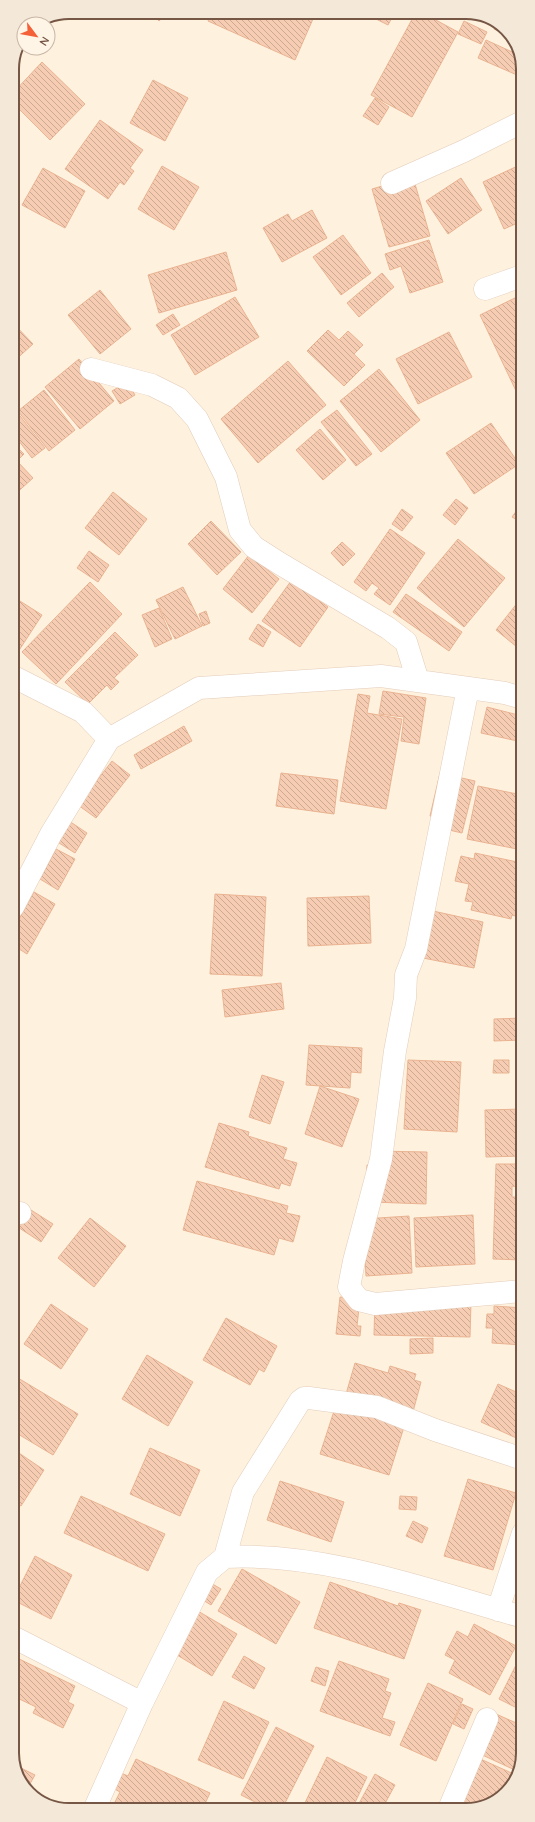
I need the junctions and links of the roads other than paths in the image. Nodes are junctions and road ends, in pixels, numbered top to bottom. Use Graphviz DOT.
graph roads {
  1 [pos="516,125"];
  2 [pos="392,183"];
  3 [pos="516,278"];
  4 [pos="485,289"];
  5 [pos="91,369"];
  6 [pos="19,680"];
  7 [pos="418,681"];
  8 [pos="468,688"];
  9 [pos="516,696"];
  10 [pos="109,739"];
  11 [pos="19,895"];
  12 [pos="516,1292"];
  13 [pos="516,1457"];
  14 [pos="516,1555"];
  15 [pos="224,1557"];
  16 [pos="498,1610"];
  17 [pos="516,1615"];
  18 [pos="19,1639"];
  19 [pos="142,1703"];
  20 [pos="487,1719"];
  21 [pos="97,1803"];
  22 [pos="452,1803"];
  1 -- 2 [label="street"];
  3 -- 4 [label="street"];
  5 -- 7 [label="street"];
  6 -- 10 [label="street"];
  7 -- 8 [label="street"];
  7 -- 10 [label="street"];
  8 -- 9 [label="street"];
  8 -- 12 [label="street"];
  10 -- 11 [label="street"];
  13 -- 15 [label="street"];
  14 -- 16 [label="street"];
  15 -- 16 [label="street"];
  15 -- 19 [label="street"];
  16 -- 17 [label="street"];
  18 -- 19 [label="street"];
  19 -- 21 [label="street"];
  20 -- 22 [label="street"];
}
